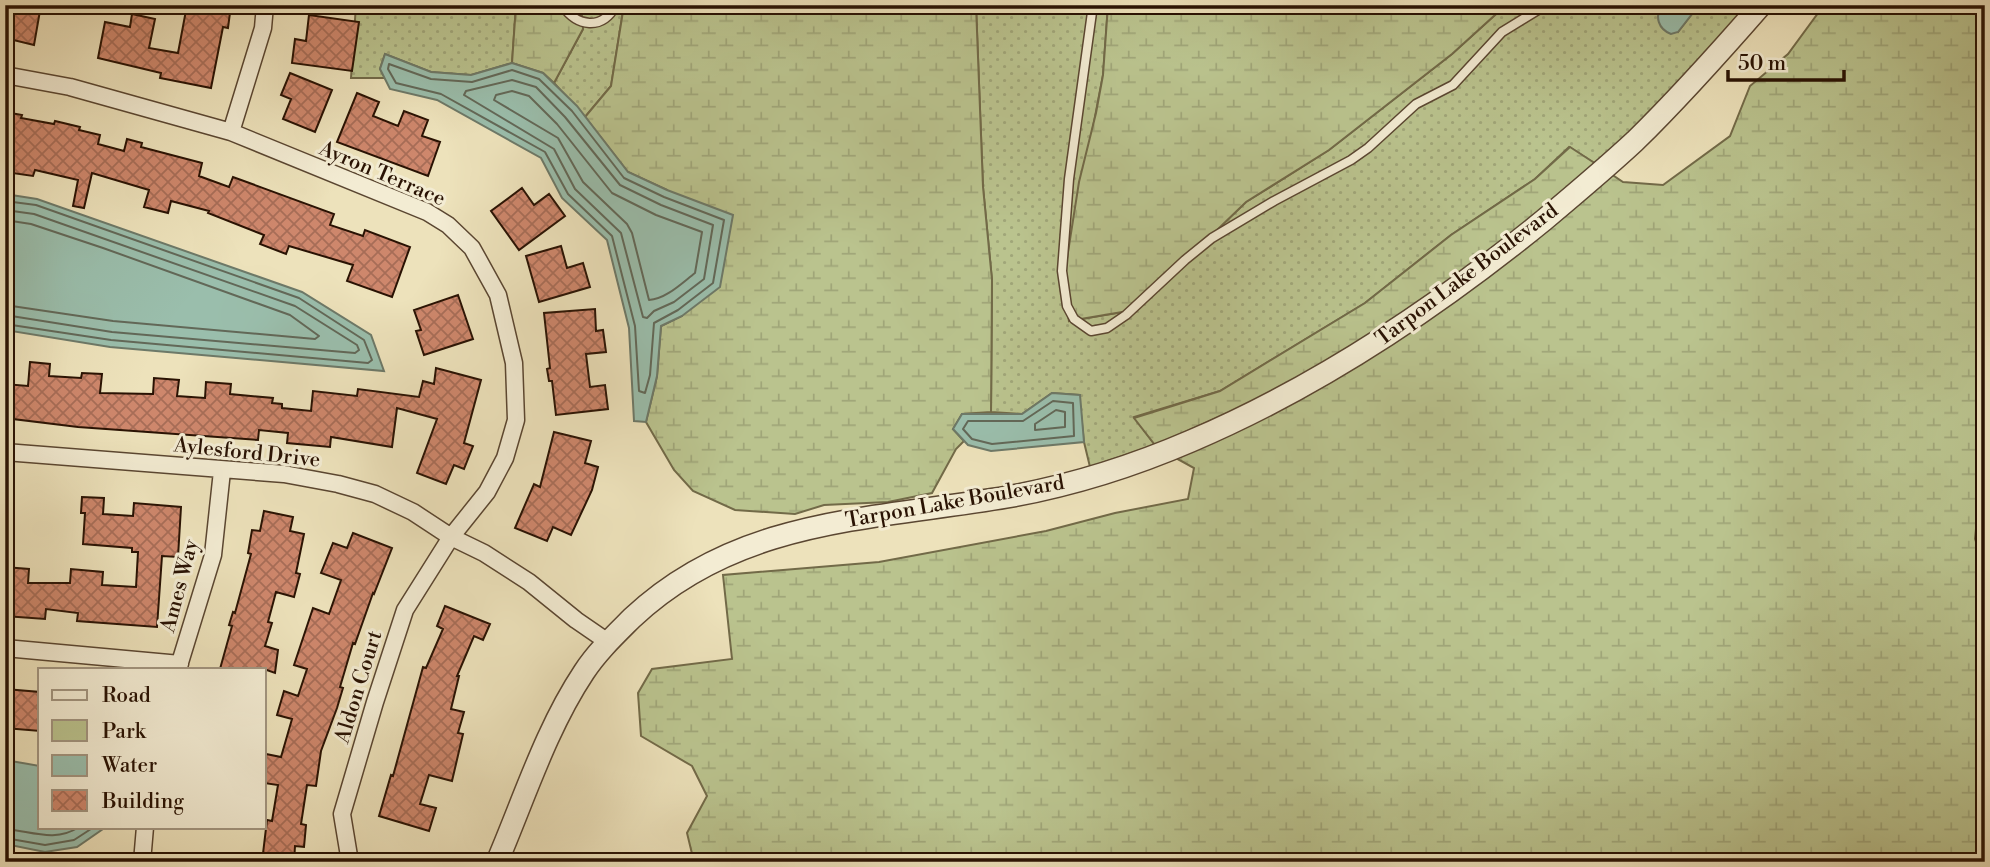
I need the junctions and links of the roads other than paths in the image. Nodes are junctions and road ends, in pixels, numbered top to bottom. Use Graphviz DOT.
graph roads {
  1 [pos="265,5"];
  2 [pos="562,5"];
  3 [pos="616,5"];
  4 [pos="1093,5"];
  5 [pos="1546,5"];
  6 [pos="1761,5"];
  7 [pos="5,75"];
  8 [pos="231,132"];
  9 [pos="5,452"];
  10 [pos="222,471"];
  11 [pos="451,537"];
  12 [pos="608,642"];
  13 [pos="5,648"];
  14 [pos="179,667"];
  15 [pos="145,828"];
  16 [pos="142,862"];
  17 [pos="349,862"];
  18 [pos="496,862"];
  1 -- 8 [label="street"];
  2 -- 3 [label="lane"];
  4 -- 5 [label="lane"];
  6 -- 12 [label="street, Tarpon Lake Boulevard"];
  7 -- 8 [label="street, Ayron Terrace"];
  8 -- 11 [label="street, Ayron Terrace"];
  9 -- 10 [label="street, Aylesford Drive"];
  10 -- 11 [label="street, Aylesford Drive"];
  10 -- 14 [label="street, Ames Way"];
  11 -- 12 [label="street, Aylesford Drive"];
  11 -- 17 [label="street, Aldon Court"];
  12 -- 18 [label="street, Tarpon Lake Boulevard"];
  13 -- 14 [label="street"];
  15 -- 16 [label="street"];
}
